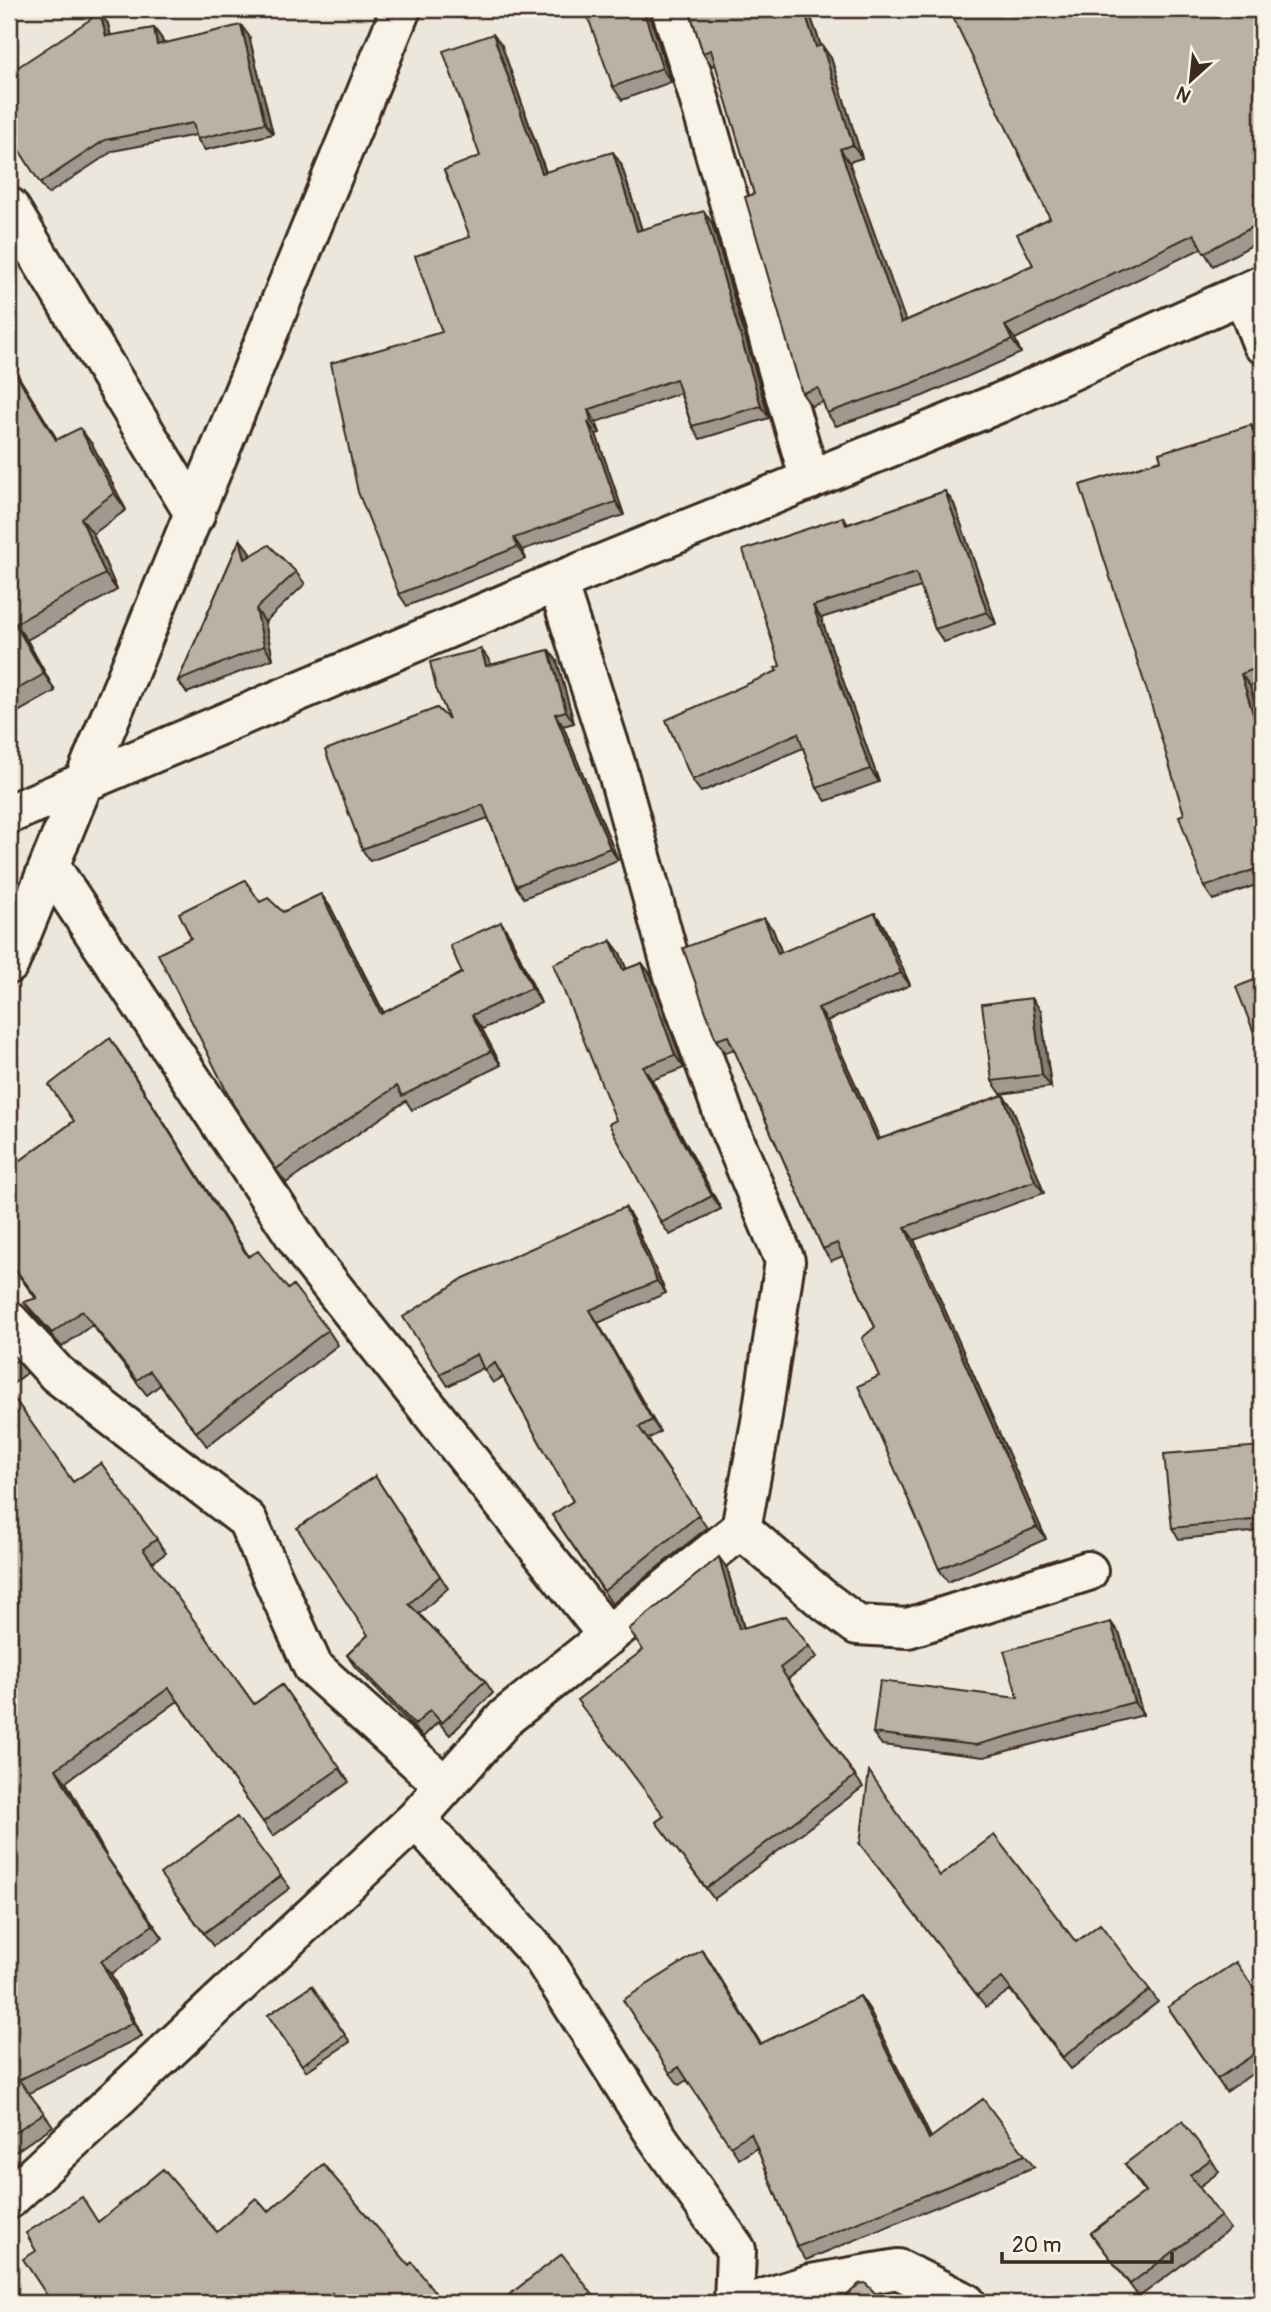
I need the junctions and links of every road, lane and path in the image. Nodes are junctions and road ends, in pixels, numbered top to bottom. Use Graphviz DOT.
graph roads {
  1 [pos="401,9"];
  2 [pos="671,9"];
  3 [pos="9,207"];
  4 [pos="1253,290"];
  5 [pos="1262,343"];
  6 [pos="810,480"];
  7 [pos="194,516"];
  8 [pos="557,582"];
  9 [pos="85,783"];
  10 [pos="9,814"];
  11 [pos="50,866"];
  12 [pos="9,964"];
  13 [pos="9,1321"];
  14 [pos="741,1529"];
  15 [pos="1088,1570"];
  16 [pos="608,1636"];
  17 [pos="444,1785"];
  18 [pos="416,1819"];
  19 [pos="9,2200"];
  20 [pos="734,2303"];
  21 [pos="750,2303"];
  22 [pos="966,2303"];
  1 -- 7 [label="street"];
  2 -- 6 [label="street"];
  3 -- 7 [label="street"];
  4 -- 5 [label="street"];
  4 -- 6 [label="street"];
  6 -- 8 [label="street"];
  7 -- 9 [label="street"];
  8 -- 9 [label="street"];
  8 -- 14 [label="street"];
  9 -- 10 [label="street"];
  9 -- 11 [label="street"];
  11 -- 12 [label="street"];
  11 -- 16 [label="street"];
  13 -- 17 [label="street"];
  14 -- 15 [label="street"];
  14 -- 16 [label="street"];
  16 -- 17 [label="street"];
  17 -- 18 [label="street"];
  18 -- 19 [label="street"];
  18 -- 20 [label="street"];
  21 -- 22 [label="street"];
}
